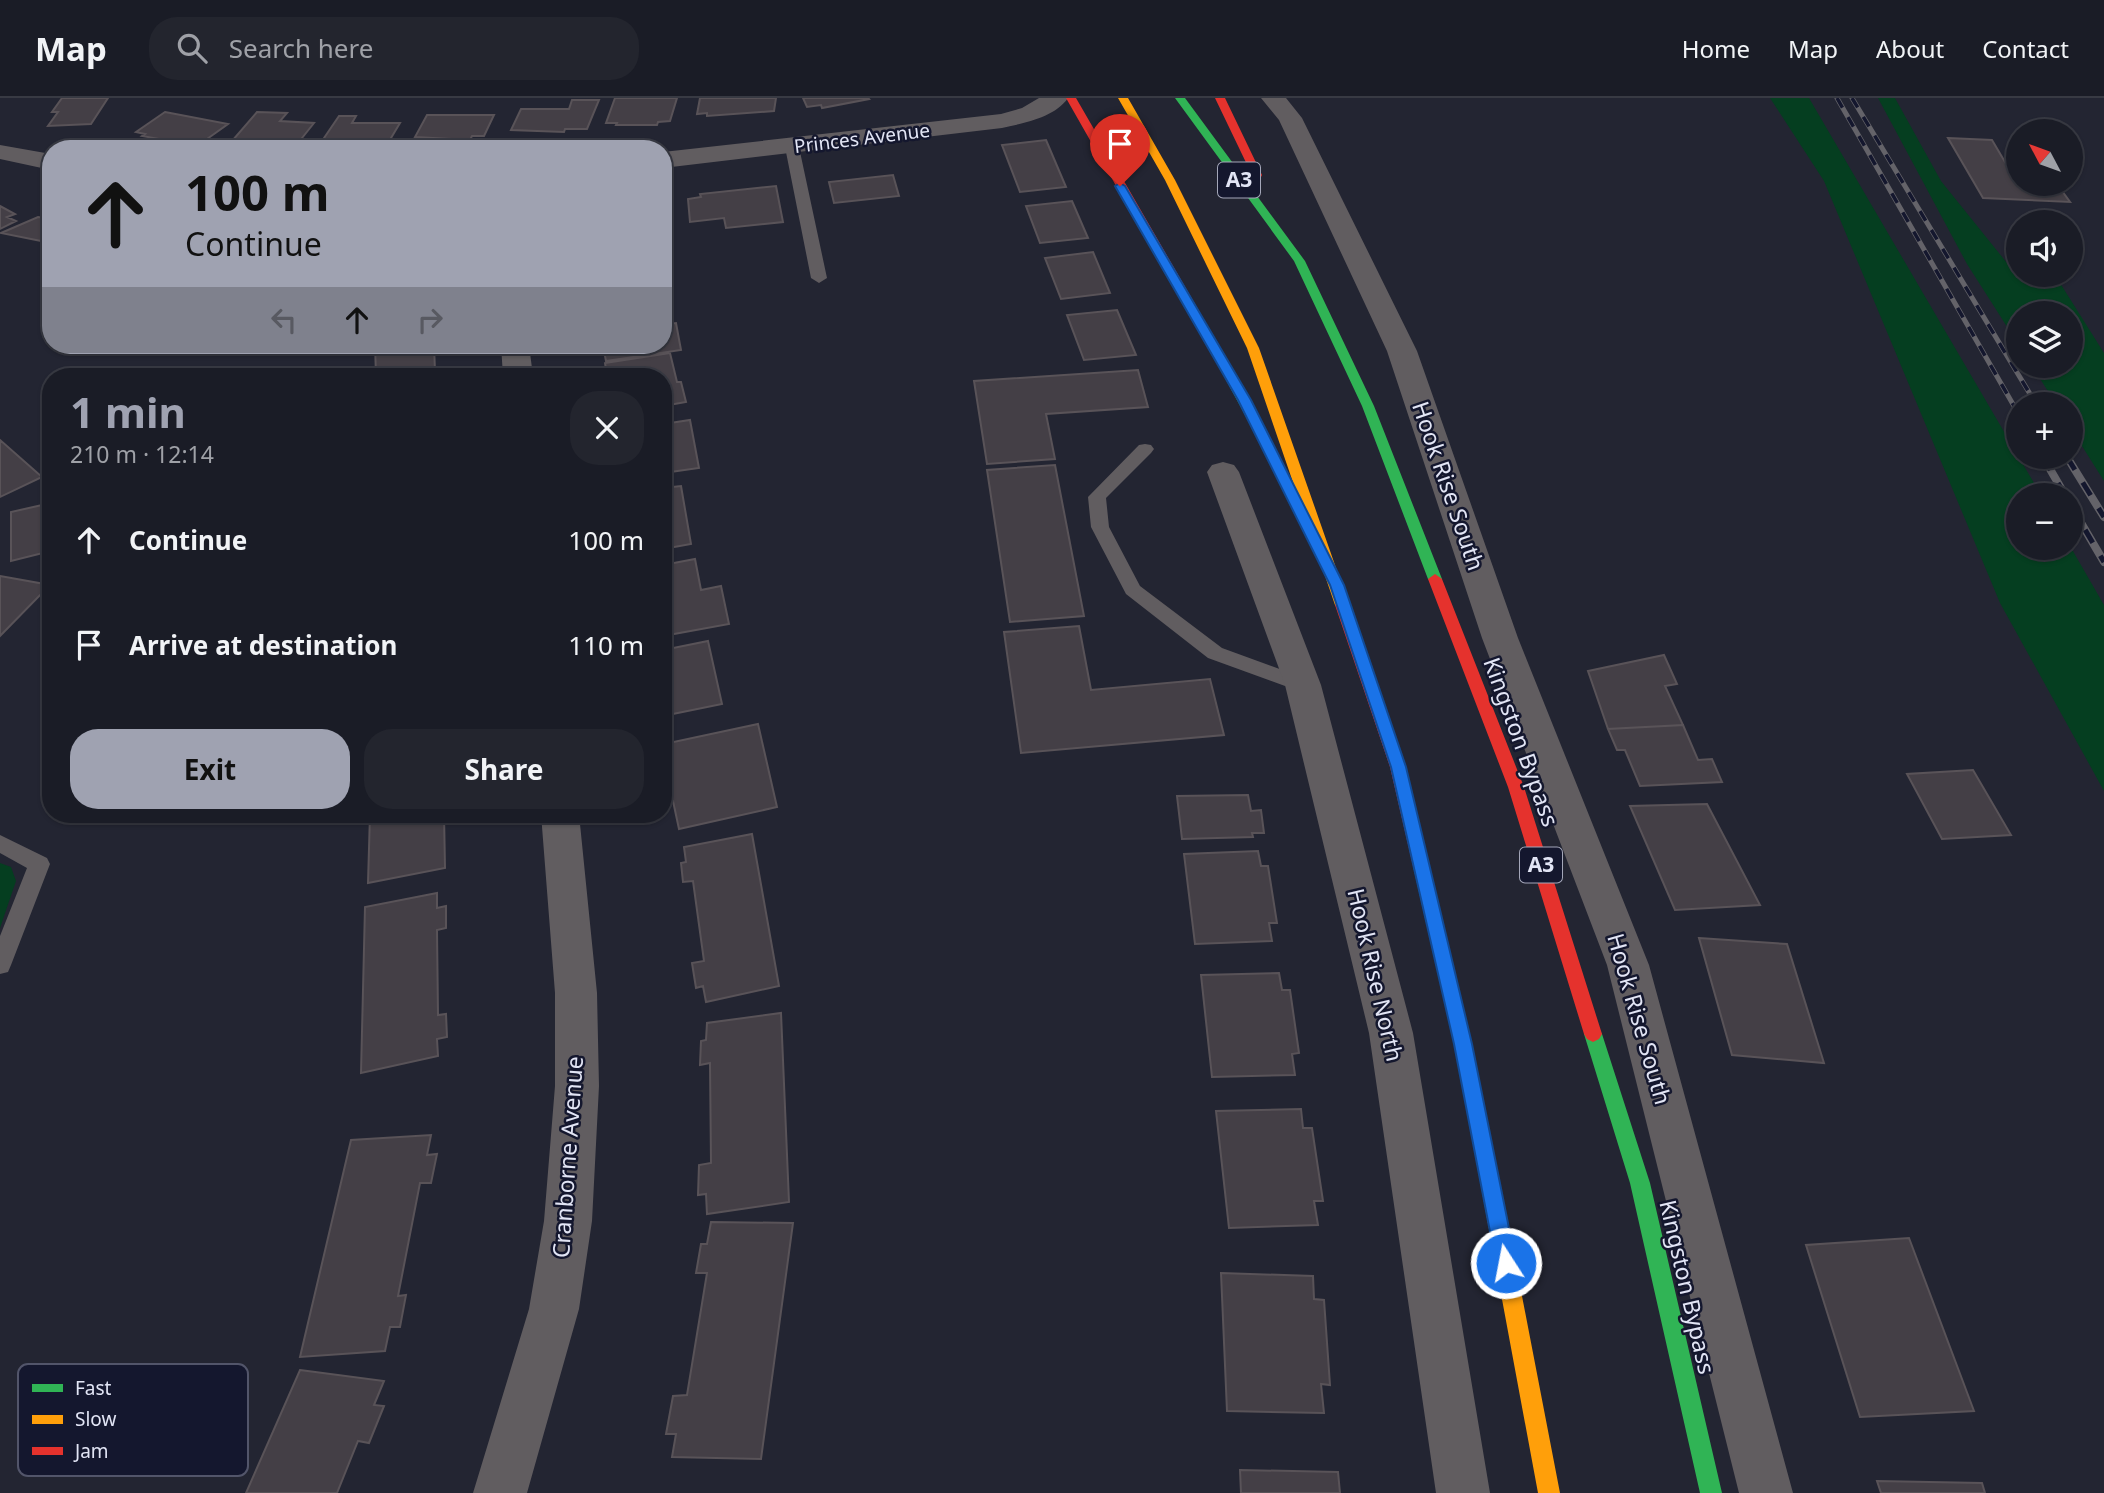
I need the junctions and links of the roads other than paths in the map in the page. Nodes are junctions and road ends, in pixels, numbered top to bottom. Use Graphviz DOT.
graph roads {
  1 [pos="1055,98"];
  2 [pos="1071,98"];
  3 [pos="1123,98"];
  4 [pos="1180,98"];
  5 [pos="1220,98"];
  6 [pos="1273,98"];
  7 [pos="792,147"];
  8 [pos="0,152"];
  9 [pos="672,159"];
  10 [pos="42,160"];
  11 [pos="1298,261"];
  12 [pos="819,278"];
  13 [pos="1145,449"];
  14 [pos="1223,472"];
  15 [pos="1337,585"];
  16 [pos="1303,685"];
  17 [pos="561,823"];
  18 [pos="0,843"];
  19 [pos="0,965"];
  20 [pos="500,1493"];
  21 [pos="1463,1493"];
  22 [pos="1549,1493"];
  23 [pos="1711,1493"];
  24 [pos="1766,1493"];
  1 -- 7 [label="street, Princes Avenue"];
  2 -- 15 [label="highway"];
  3 -- 15 [label="highway"];
  4 -- 11 [label="highway, Kingston Bypass / A3"];
  5 -- 11 [label="highway"];
  6 -- 24 [label="street, Hook Rise South"];
  7 -- 9 [label="street, Princes Avenue"];
  7 -- 12 [label="lane"];
  8 -- 10 [label="street"];
  11 -- 23 [label="highway, Kingston Bypass / A3"];
  13 -- 16 [label="lane"];
  14 -- 16 [label="street, Hook Rise North"];
  15 -- 22 [label="highway"];
  16 -- 21 [label="street, Hook Rise North"];
  17 -- 20 [label="street, Cranborne Avenue"];
  18 -- 19 [label="lane"];
}
